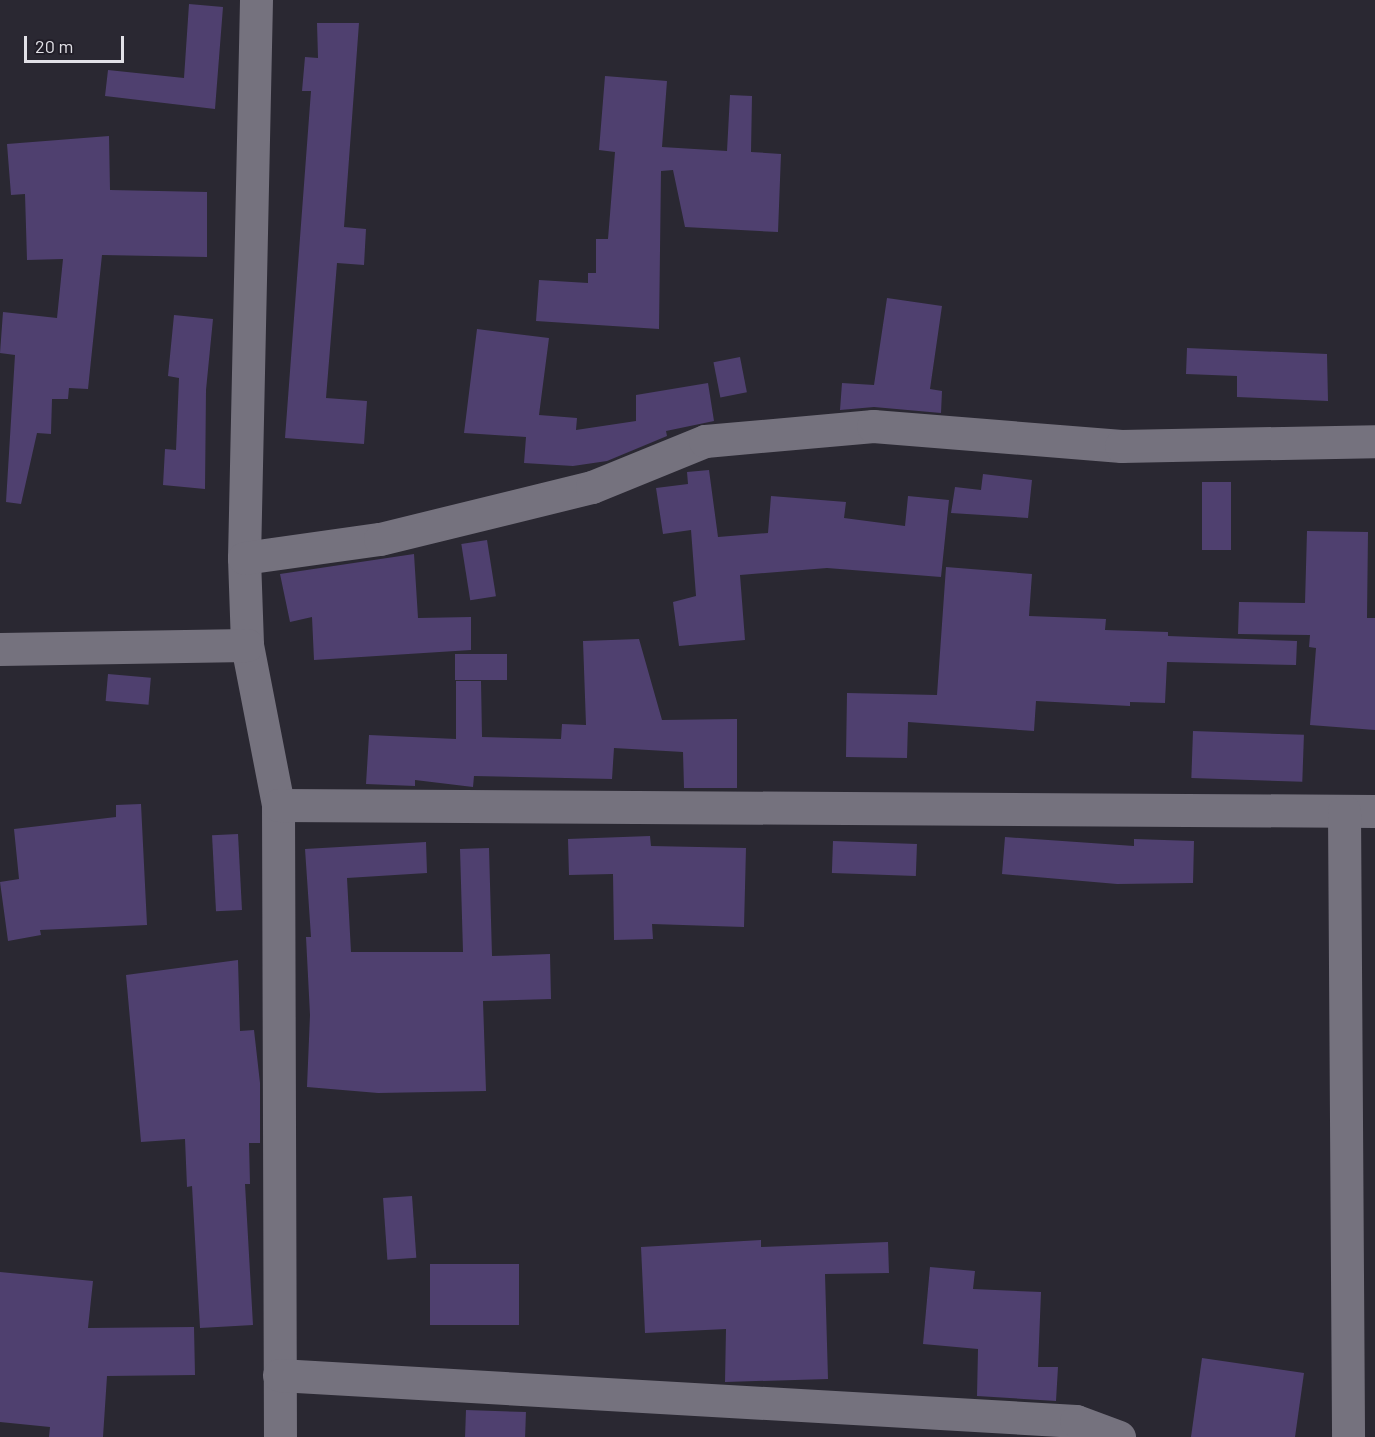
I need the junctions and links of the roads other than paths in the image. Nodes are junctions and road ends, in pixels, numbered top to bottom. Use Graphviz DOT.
graph roads {
  1 [pos="256,0"];
  2 [pos="1375,441"];
  3 [pos="244,558"];
  4 [pos="247,645"];
  5 [pos="0,649"];
  6 [pos="278,806"];
  7 [pos="1360,811"];
  8 [pos="279,1375"];
  9 [pos="280,1437"];
  10 [pos="1119,1437"];
  11 [pos="1348,1437"];
  1 -- 3 [label="street"];
  2 -- 3 [label="street"];
  3 -- 4 [label="street"];
  4 -- 5 [label="street"];
  4 -- 6 [label="street"];
  6 -- 7 [label="street"];
  6 -- 8 [label="street"];
  7 -- 11 [label="street"];
  8 -- 9 [label="street"];
  8 -- 10 [label="street"];
}
